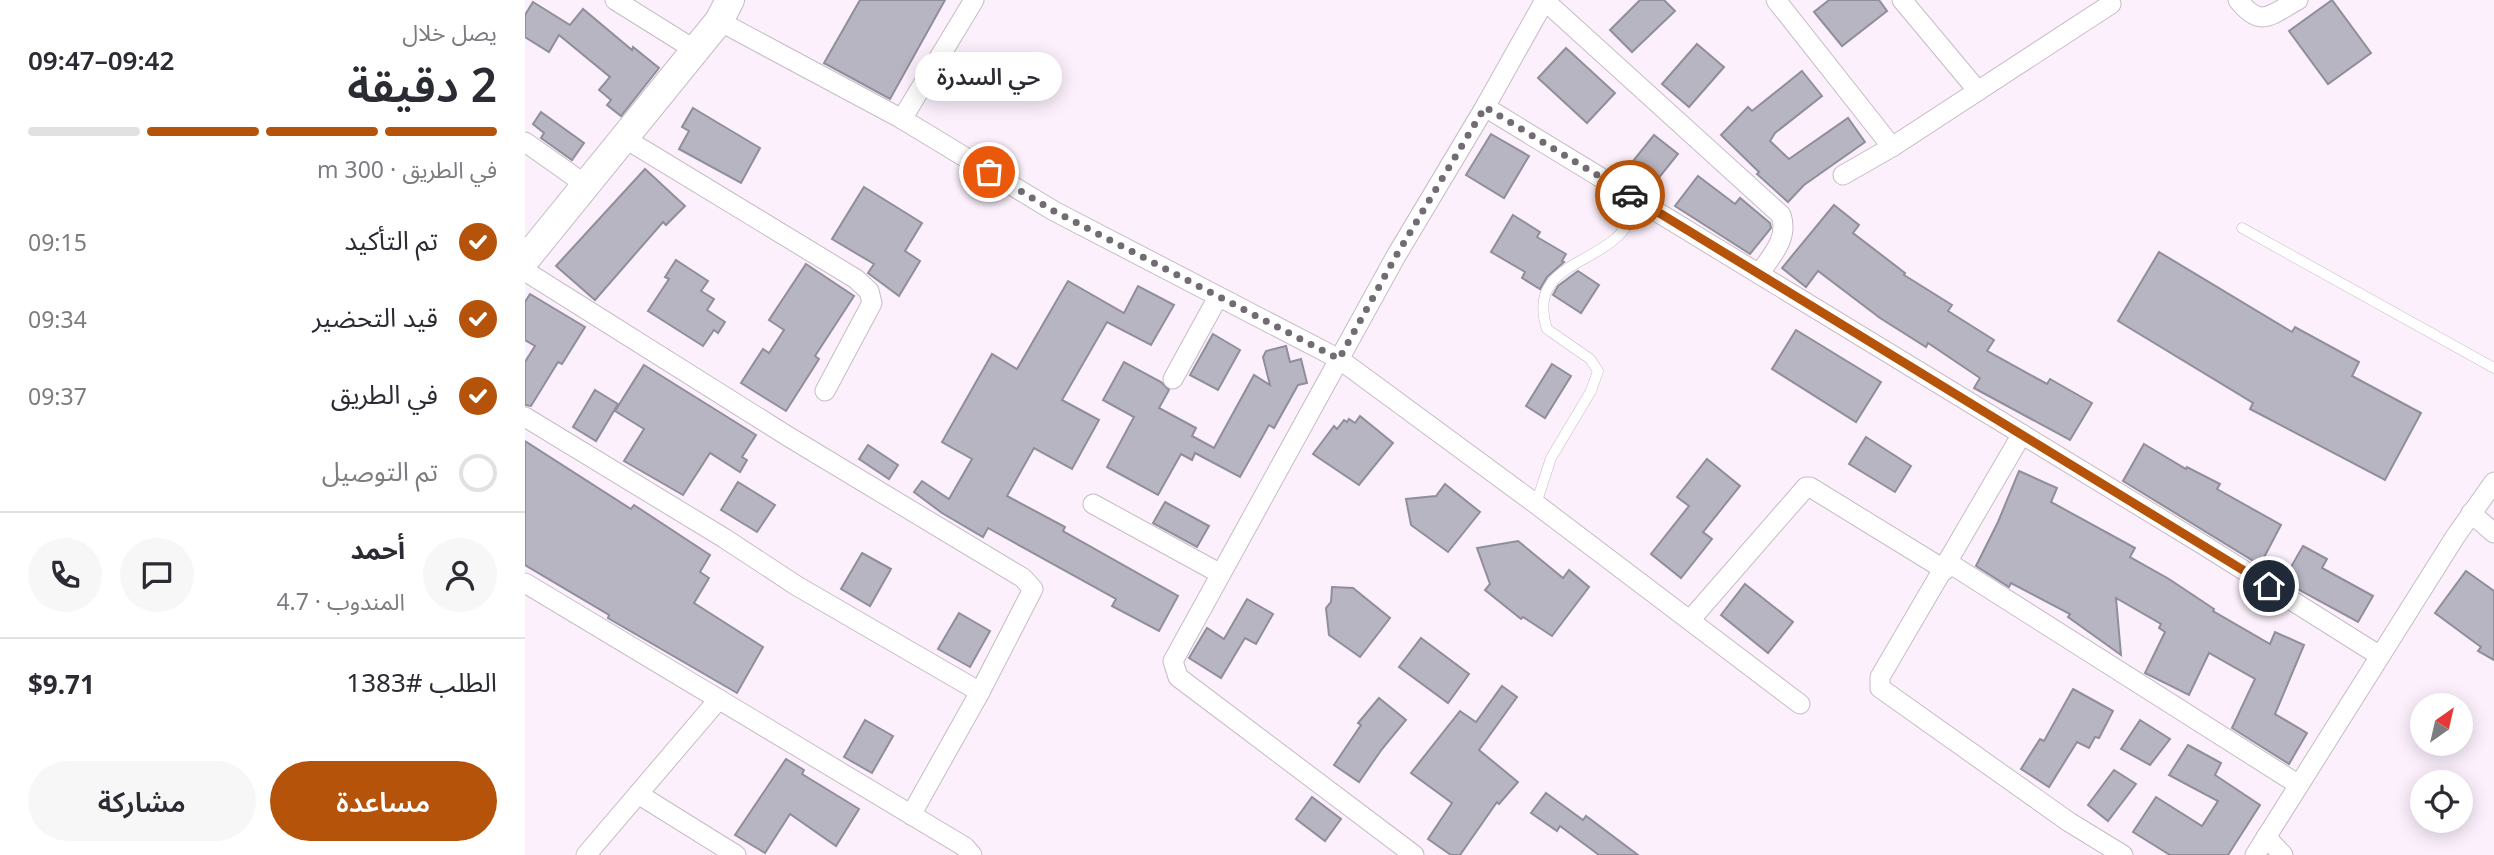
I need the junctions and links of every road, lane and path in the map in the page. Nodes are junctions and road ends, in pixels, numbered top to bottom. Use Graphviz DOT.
graph roads {
  1 [pos="615,0"];
  2 [pos="974,0"];
  3 [pos="1544,0"];
  4 [pos="1776,0"];
  5 [pos="1902,0"];
  6 [pos="2238,0"];
  7 [pos="2298,0"];
  8 [pos="2111,4"];
  9 [pos="725,10"];
  10 [pos="695,50"];
  11 [pos="1978,91"];
  12 [pos="1485,107"];
  13 [pos="902,119"];
  14 [pos="624,138"];
  15 [pos="525,142"];
  16 [pos="1892,146"];
  17 [pos="1843,175"];
  18 [pos="586,185"];
  19 [pos="1642,203"];
  20 [pos="2242,228"];
  21 [pos="525,262"];
  22 [pos="1759,274"];
  23 [pos="1218,297"];
  24 [pos="1339,359"];
  25 [pos="2494,368"];
  26 [pos="1173,379"];
  27 [pos="825,391"];
  28 [pos="525,417"];
  29 [pos="2022,435"];
  30 [pos="2494,482"];
  31 [pos="1536,504"];
  32 [pos="1093,505"];
  33 [pos="2471,513"];
  34 [pos="2494,533"];
  35 [pos="1947,567"];
  36 [pos="1219,573"];
  37 [pos="525,583"];
  38 [pos="1691,620"];
  39 [pos="2380,656"];
  40 [pos="980,692"];
  41 [pos="719,699"];
  42 [pos="1800,704"];
  43 [pos="2299,785"];
  44 [pos="638,794"];
  45 [pos="911,815"];
  46 [pos="2266,837"];
  47 [pos="586,855"];
  48 [pos="736,855"];
  49 [pos="972,855"];
  50 [pos="1414,855"];
  51 [pos="2123,855"];
  52 [pos="2255,855"];
  53 [pos="2283,855"];
  1 -- 10 [label="street"];
  2 -- 13 [label="street"];
  3 -- 12 [label="street"];
  3 -- 22 [label="street"];
  4 -- 16 [label="street"];
  5 -- 11 [label="street"];
  6 -- 7 [label="street"];
  8 -- 11 [label="street"];
  9 -- 10 [label="street"];
  9 -- 13 [label="street"];
  10 -- 14 [label="street"];
  11 -- 16 [label="street"];
  12 -- 19 [label="street"];
  12 -- 24 [label="street"];
  13 -- 23 [label="street"];
  14 -- 18 [label="street"];
  14 -- 27 [label="street"];
  15 -- 18 [label="street"];
  16 -- 17 [label="street"];
  18 -- 21 [label="street"];
  19 -- 22 [label="street"];
  19 -- 31 [label="lane"];
  20 -- 25 [label="lane"];
  21 -- 40 [label="street"];
  22 -- 29 [label="street"];
  23 -- 24 [label="street"];
  23 -- 26 [label="street"];
  24 -- 31 [label="street"];
  24 -- 36 [label="street"];
  28 -- 40 [label="street"];
  29 -- 35 [label="street"];
  29 -- 39 [label="street"];
  30 -- 33 [label="street"];
  31 -- 38 [label="street"];
  32 -- 36 [label="street"];
  33 -- 34 [label="street"];
  33 -- 39 [label="street"];
  35 -- 38 [label="street"];
  35 -- 43 [label="street"];
  35 -- 51 [label="street"];
  36 -- 50 [label="street"];
  37 -- 41 [label="street"];
  38 -- 42 [label="street"];
  39 -- 43 [label="street"];
  40 -- 45 [label="street"];
  41 -- 44 [label="street"];
  41 -- 45 [label="street"];
  43 -- 46 [label="street"];
  44 -- 47 [label="street"];
  44 -- 48 [label="street"];
  45 -- 49 [label="street"];
  46 -- 52 [label="street"];
  46 -- 53 [label="street"];
}
